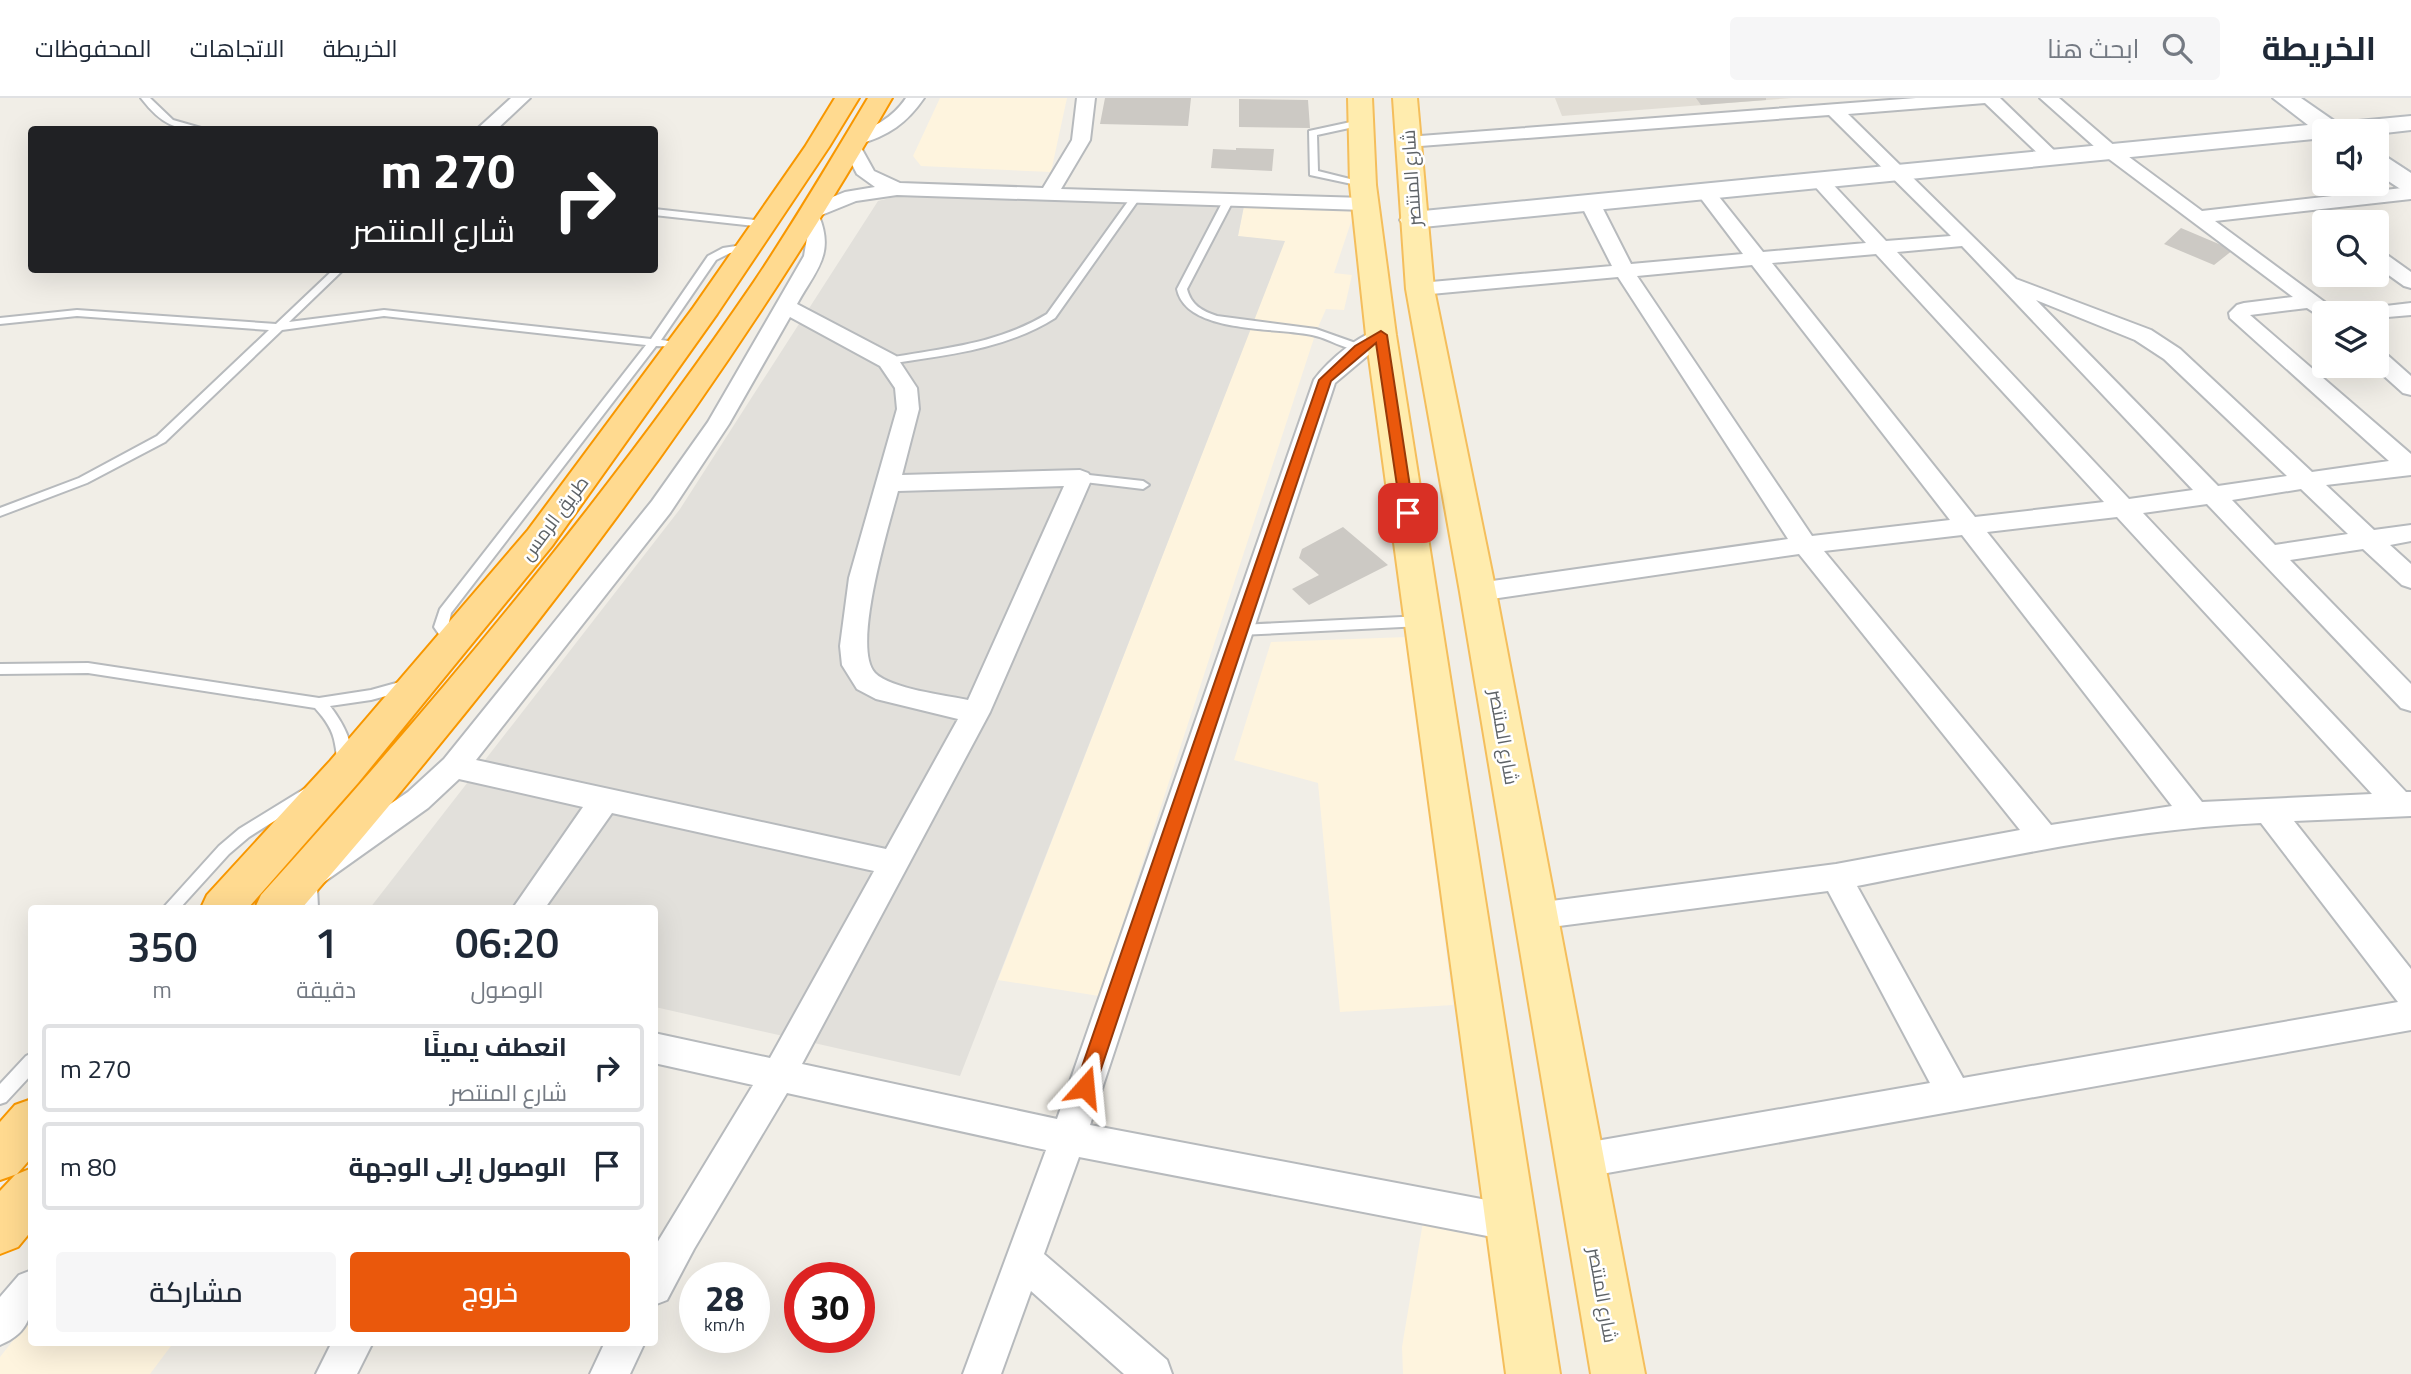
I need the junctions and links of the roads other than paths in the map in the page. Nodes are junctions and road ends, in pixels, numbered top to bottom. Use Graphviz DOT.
graph roads {
  1 [pos="145,98"];
  2 [pos="522,98"];
  3 [pos="847,98"];
  4 [pos="880,98"];
  5 [pos="915,98"];
  6 [pos="1086,98"];
  7 [pos="1405,98"];
  8 [pos="1984,98"];
  9 [pos="1990,98"];
  10 [pos="2049,98"];
  11 [pos="2285,98"];
  12 [pos="1832,109"];
  13 [pos="1360,110"];
  14 [pos="2316,119"];
  15 [pos="2410,124"];
  16 [pos="180,126"];
  17 [pos="490,126"];
  18 [pos="2389,126"];
  19 [pos="2312,132"];
  20 [pos="1407,142"];
  21 [pos="854,143"];
  22 [pos="2111,152"];
  23 [pos="2053,158"];
  24 [pos="2389,170"];
  25 [pos="1897,173"];
  26 [pos="1819,181"];
  27 [pos="2411,185"];
  28 [pos="897,189"];
  29 [pos="1050,192"];
  30 [pos="1705,192"];
  31 [pos="2411,193"];
  32 [pos="1364,194"];
  33 [pos="1137,195"];
  34 [pos="1229,199"];
  35 [pos="1590,203"];
  36 [pos="2307,204"];
  37 [pos="2315,210"];
  38 [pos="658,213"];
  39 [pos="811,214"];
  40 [pos="2196,217"];
  41 [pos="1413,220"];
  42 [pos="756,236"];
  43 [pos="1967,240"];
  44 [pos="1880,247"];
  45 [pos="1756,257"];
  46 [pos="2389,266"];
  47 [pos="1625,272"];
  48 [pos="335,273"];
  49 [pos="2008,281"];
  50 [pos="2411,282"];
  51 [pos="1420,289"];
  52 [pos="2312,301"];
  53 [pos="786,307"];
  54 [pos="2312,307"];
  55 [pos="2411,309"];
  56 [pos="2389,311"];
  57 [pos="0,321"];
  58 [pos="278,327"];
  59 [pos="1370,342"];
  60 [pos="667,344"];
  61 [pos="888,361"];
  62 [pos="2389,369"];
  63 [pos="2411,388"];
  64 [pos="2410,466"];
  65 [pos="1080,478"];
  66 [pos="2307,480"];
  67 [pos="888,483"];
  68 [pos="1143,485"];
  69 [pos="2213,495"];
  70 [pos="2124,508"];
  71 [pos="0,512"];
  72 [pos="1968,526"];
  73 [pos="2411,533"];
  74 [pos="2370,539"];
  75 [pos="1805,545"];
  76 [pos="2270,554"];
  77 [pos="2411,579"];
  78 [pos="1478,592"];
  79 [pos="1424,620"];
  80 [pos="1239,630"];
  81 [pos="0,669"];
  82 [pos="424,678"];
  83 [pos="2411,701"];
  84 [pos="319,703"];
  85 [pos="976,712"];
  86 [pos="454,767"];
  87 [pos="344,772"];
  88 [pos="604,801"];
  89 [pos="2405,804"];
  90 [pos="2268,810"];
  91 [pos="2195,814"];
  92 [pos="2044,838"];
  93 [pos="893,863"];
  94 [pos="1836,877"];
  95 [pos="302,895"];
  96 [pos="174,905"];
  97 [pos="225,905"];
  98 [pos="282,905"];
  99 [pos="530,905"];
  100 [pos="1536,916"];
  101 [pos="2411,994"];
  102 [pos="2411,1015"];
  103 [pos="658,1049"];
  104 [pos="28,1065"];
  105 [pos="778,1076"];
  106 [pos="1954,1095"];
  107 [pos="0,1096"];
  108 [pos="28,1126"];
  109 [pos="1068,1138"];
  110 [pos="0,1157"];
  111 [pos="1579,1161"];
  112 [pos="28,1197"];
  113 [pos="1513,1223"];
  114 [pos="0,1229"];
  115 [pos="1023,1260"];
  116 [pos="658,1279"];
  117 [pos="28,1293"];
  118 [pos="0,1326"];
  119 [pos="352,1346"];
  120 [pos="623,1346"];
  121 [pos="335,1374"];
  122 [pos="609,1374"];
  123 [pos="982,1374"];
  124 [pos="1153,1374"];
  125 [pos="1533,1374"];
  126 [pos="1618,1374"];
  1 -- 16 [label="lane"];
  2 -- 17 [label="street"];
  3 -- 42 [label="highway, طريق الرمس"];
  4 -- 21 [label="highway, طريق الرمس"];
  5 -- 21 [label="street"];
  6 -- 29 [label="street"];
  7 -- 20 [label="main road, شارع المنتصر"];
  8 -- 12 [label="street"];
  9 -- 23 [label="street"];
  10 -- 22 [label="street"];
  11 -- 14 [label="street"];
  12 -- 20 [label="street"];
  12 -- 25 [label="street"];
  13 -- 32 [label="main road"];
  15 -- 18 [label="street"];
  19 -- 22 [label="street"];
  20 -- 41 [label="main road, شارع المنتصر"];
  21 -- 28 [label="street"];
  21 -- 39 [label="highway, طريق الرمس"];
  22 -- 23 [label="street"];
  22 -- 40 [label="street"];
  23 -- 25 [label="street"];
  24 -- 27 [label="street"];
  25 -- 26 [label="street"];
  25 -- 43 [label="street"];
  26 -- 30 [label="street"];
  26 -- 44 [label="street"];
  28 -- 29 [label="street"];
  28 -- 39 [label="street"];
  29 -- 33 [label="street"];
  30 -- 35 [label="street"];
  30 -- 45 [label="street"];
  31 -- 36 [label="street"];
  32 -- 34 [label="street"];
  32 -- 59 [label="main road"];
  33 -- 34 [label="street"];
  33 -- 61 [label="lane"];
  34 -- 59 [label="lane"];
  35 -- 41 [label="street"];
  35 -- 47 [label="street"];
  36 -- 37 [label="street"];
  36 -- 40 [label="street"];
  38 -- 42 [label="lane"];
  39 -- 53 [label="street"];
  39 -- 95 [label="highway, طريق الرمس"];
  40 -- 52 [label="street"];
  41 -- 51 [label="main road, شارع المنتصر"];
  42 -- 60 [label="highway, طريق الرمس"];
  43 -- 44 [label="street"];
  43 -- 49 [label="street"];
  44 -- 45 [label="street"];
  44 -- 70 [label="street"];
  45 -- 47 [label="street"];
  45 -- 72 [label="street"];
  46 -- 50 [label="street"];
  47 -- 51 [label="street"];
  47 -- 75 [label="street"];
  48 -- 58 [label="lane"];
  49 -- 66 [label="street"];
  49 -- 69 [label="street"];
  51 -- 78 [label="main road, شارع المنتصر"];
  53 -- 61 [label="street"];
  53 -- 86 [label="street"];
  54 -- 64 [label="street"];
  55 -- 56 [label="street"];
  57 -- 58 [label="lane"];
  58 -- 60 [label="lane"];
  58 -- 71 [label="lane"];
  59 -- 79 [label="main road"];
  59 -- 80 [label="street"];
  60 -- 82 [label="highway, طريق الرمس"];
  61 -- 67 [label="street"];
  62 -- 63 [label="street"];
  64 -- 66 [label="street"];
  65 -- 67 [label="street"];
  65 -- 68 [label="lane"];
  65 -- 85 [label="street"];
  66 -- 69 [label="street"];
  66 -- 74 [label="street"];
  67 -- 85 [label="street"];
  69 -- 70 [label="street"];
  69 -- 76 [label="street"];
  70 -- 72 [label="street"];
  70 -- 89 [label="street"];
  72 -- 75 [label="street"];
  72 -- 91 [label="street"];
  73 -- 74 [label="street"];
  74 -- 76 [label="street"];
  74 -- 77 [label="street"];
  75 -- 78 [label="street"];
  75 -- 92 [label="street"];
  76 -- 83 [label="street"];
  78 -- 100 [label="main road, شارع المنتصر"];
  79 -- 80 [label="lane"];
  79 -- 113 [label="main road"];
  80 -- 109 [label="street"];
  81 -- 84 [label="lane"];
  82 -- 84 [label="lane"];
  82 -- 87 [label="highway, طريق الرمس"];
  84 -- 87 [label="lane"];
  85 -- 93 [label="street"];
  86 -- 88 [label="street"];
  86 -- 95 [label="street"];
  87 -- 96 [label="lane"];
  87 -- 97 [label="highway, طريق الرمس"];
  88 -- 93 [label="street"];
  88 -- 99 [label="street"];
  89 -- 90 [label="street"];
  90 -- 91 [label="street"];
  90 -- 101 [label="street"];
  91 -- 92 [label="street"];
  92 -- 94 [label="street"];
  93 -- 105 [label="street"];
  94 -- 100 [label="street"];
  94 -- 106 [label="street"];
  95 -- 98 [label="highway, طريق الرمس"];
  100 -- 111 [label="main road, شارع المنتصر"];
  102 -- 106 [label="street"];
  103 -- 105 [label="street"];
  104 -- 107 [label="lane"];
  105 -- 109 [label="street"];
  105 -- 116 [label="street"];
  106 -- 111 [label="street"];
  108 -- 110 [label="highway"];
  109 -- 113 [label="street"];
  109 -- 115 [label="street"];
  111 -- 126 [label="main road, شارع المنتصر"];
  112 -- 114 [label="highway"];
  113 -- 125 [label="main road"];
  115 -- 123 [label="street"];
  115 -- 124 [label="street"];
  117 -- 118 [label="street"];
  119 -- 121 [label="street"];
  120 -- 122 [label="street"];
}
